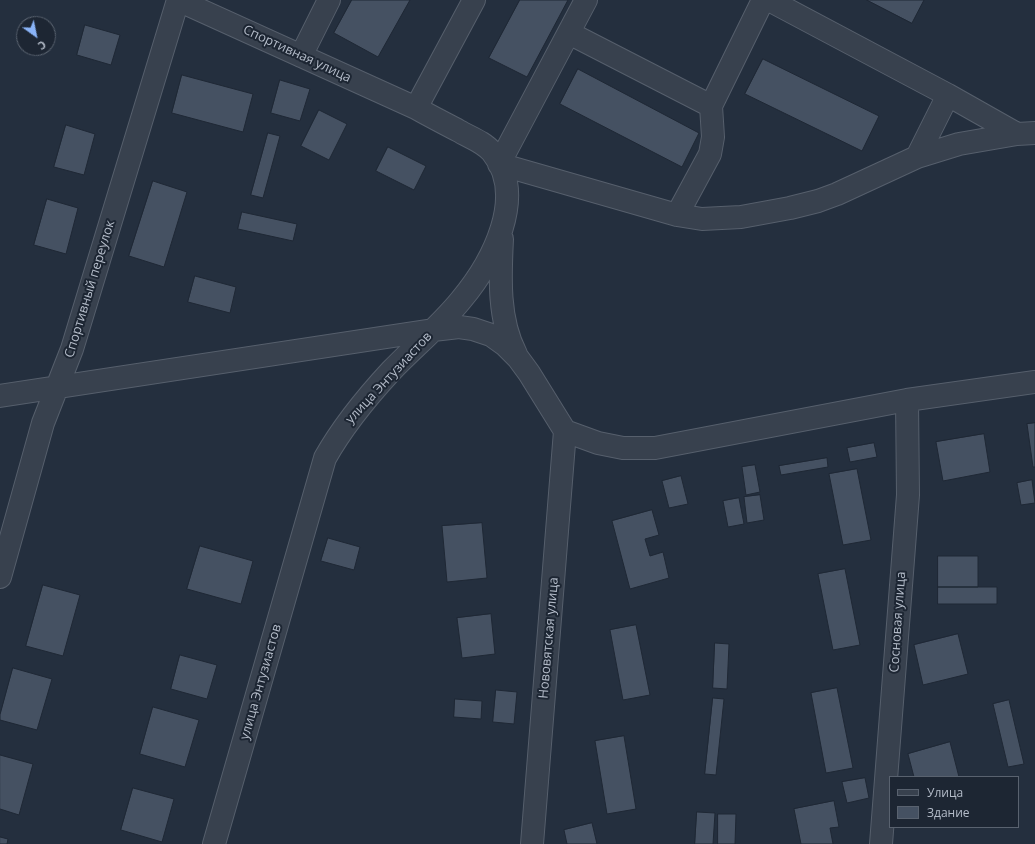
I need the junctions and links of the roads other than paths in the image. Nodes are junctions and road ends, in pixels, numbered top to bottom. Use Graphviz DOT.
graph roads {
  1 [pos="329,0"];
  2 [pos="474,0"];
  3 [pos="586,0"];
  4 [pos="763,0"];
  5 [pos="768,0"];
  6 [pos="187,2"];
  7 [pos="569,33"];
  8 [pos="301,56"];
  9 [pos="948,95"];
  10 [pos="711,106"];
  11 [pos="416,108"];
  12 [pos="1026,133"];
  13 [pos="917,157"];
  14 [pos="499,164"];
  15 [pos="677,215"];
  16 [pos="503,226"];
  17 [pos="433,330"];
  18 [pos="518,358"];
  19 [pos="1035,382"];
  20 [pos="57,387"];
  21 [pos="0,396"];
  22 [pos="907,400"];
  23 [pos="565,431"];
  24 [pos="0,577"];
  25 [pos="214,844"];
  26 [pos="532,844"];
  27 [pos="881,844"];
  1 -- 8 [label="street"];
  2 -- 11 [label="street"];
  3 -- 7 [label="street"];
  4 -- 10 [label="street"];
  5 -- 9 [label="street"];
  6 -- 8 [label="street, Спортивная улица"];
  6 -- 20 [label="street, Спортивный переулок"];
  7 -- 10 [label="street"];
  7 -- 14 [label="street"];
  8 -- 11 [label="street, Спортивная улица"];
  9 -- 12 [label="street"];
  9 -- 13 [label="street"];
  10 -- 15 [label="street"];
  11 -- 14 [label="street, улица Энтузиастов"];
  12 -- 13 [label="street"];
  13 -- 15 [label="street"];
  14 -- 15 [label="street"];
  14 -- 16 [label="street, улица Энтузиастов"];
  16 -- 17 [label="street, улица Энтузиастов"];
  16 -- 18 [label="street"];
  17 -- 18 [label="street"];
  17 -- 20 [label="street"];
  17 -- 25 [label="street, улица Энтузиастов"];
  18 -- 23 [label="street"];
  19 -- 22 [label="street"];
  20 -- 21 [label="street"];
  20 -- 24 [label="street, Спортивный переулок"];
  22 -- 23 [label="street"];
  22 -- 27 [label="street, Сосновая улица"];
  23 -- 26 [label="street, Нововятская улица"];
}
